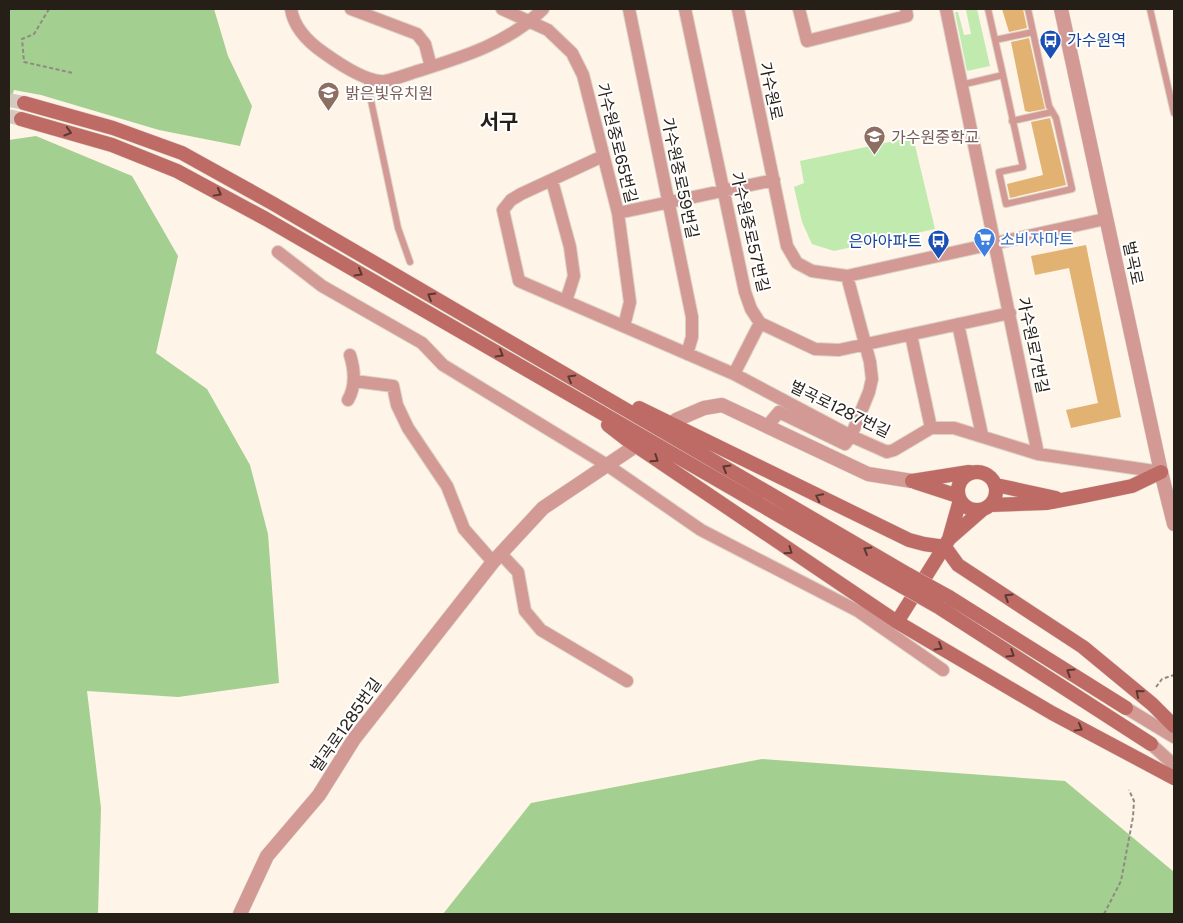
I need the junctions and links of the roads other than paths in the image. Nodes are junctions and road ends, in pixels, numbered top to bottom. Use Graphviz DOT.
graph roads {
  1 [pos="292,9"];
  2 [pos="350,9"];
  3 [pos="502,9"];
  4 [pos="542,9"];
  5 [pos="629,9"];
  6 [pos="685,9"];
  7 [pos="738,9"];
  8 [pos="799,9"];
  9 [pos="906,9"];
  10 [pos="946,9"];
  11 [pos="988,9"];
  12 [pos="1028,9"];
  13 [pos="1061,9"];
  14 [pos="1150,9"];
  15 [pos="530,22"];
  16 [pos="1033,32"];
  17 [pos="995,40"];
  18 [pos="431,67"];
  19 [pos="1003,75"];
  20 [pos="365,76"];
  21 [pos="961,85"];
  22 [pos="24,103"];
  23 [pos="1052,112"];
  24 [pos="1174,113"];
  25 [pos="21,119"];
  26 [pos="1012,121"];
  27 [pos="603,156"];
  28 [pos="774,180"];
  29 [pos="552,181"];
  30 [pos="723,191"];
  31 [pos="668,202"];
  32 [pos="618,213"];
  33 [pos="1105,219"];
  34 [pos="994,243"];
  35 [pos="278,252"];
  36 [pos="410,262"];
  37 [pos="847,276"];
  38 [pos="566,301"];
  39 [pos="1010,313"];
  40 [pos="760,323"];
  41 [pos="958,324"];
  42 [pos="624,326"];
  43 [pos="911,335"];
  44 [pos="864,343"];
  45 [pos="687,354"];
  46 [pos="350,355"];
  47 [pos="734,374"];
  48 [pos="354,381"];
  49 [pos="594,391"];
  50 [pos="575,397"];
  51 [pos="348,400"];
  52 [pos="676,420"];
  53 [pos="768,425"];
  54 [pos="931,428"];
  55 [pos="982,435"];
  56 [pos="851,436"];
  57 [pos="631,448"];
  58 [pos="1038,454"];
  59 [pos="607,465"];
  60 [pos="970,472"];
  61 [pos="1161,472"];
  62 [pos="912,481"];
  63 [pos="996,485"];
  64 [pos="959,498"];
  65 [pos="1062,500"];
  66 [pos="986,508"];
  67 [pos="1174,524"];
  68 [pos="947,543"];
  69 [pos="497,558"];
  70 [pos="906,581"];
  71 [pos="897,622"];
  72 [pos="943,670"];
  73 [pos="627,681"];
  74 [pos="1126,708"];
  75 [pos="1174,726"];
  76 [pos="1174,737"];
  77 [pos="1151,744"];
  78 [pos="1174,765"];
  79 [pos="1174,778"];
  80 [pos="240,914"];
  1 -- 20 [label="street"];
  2 -- 18 [label="street"];
  3 -- 15 [label="street, 가수원중로65번길"];
  4 -- 15 [label="street"];
  5 -- 31 [label="street, 가수원중로59번길"];
  6 -- 30 [label="street, 가수원중로57번길"];
  7 -- 28 [label="street, 가수원로"];
  8 -- 9 [label="street"];
  10 -- 21 [label="street, 가수원로7번길"];
  11 -- 17 [label="lane"];
  12 -- 16 [label="lane"];
  13 -- 33 [label="street, 벌곡로"];
  14 -- 24 [label="lane"];
  15 -- 18 [label="street"];
  15 -- 27 [label="street, 가수원중로65번길"];
  16 -- 17 [label="lane"];
  16 -- 23 [label="lane"];
  17 -- 19 [label="lane"];
  18 -- 20 [label="street"];
  19 -- 21 [label="lane"];
  19 -- 26 [label="lane"];
  20 -- 36 [label="lane"];
  21 -- 34 [label="street, 가수원로7번길"];
  49 -- 22 [label="main road, one-way"];
  23 -- 26 [label="lane"];
  23 -- 26 [label="lane"];
  25 -- 50 [label="main road, one-way"];
  27 -- 29 [label="street, 벌곡로1287번길"];
  27 -- 32 [label="street, 가수원중로65번길"];
  28 -- 30 [label="street"];
  28 -- 37 [label="street, 가수원로"];
  29 -- 38 [label="street"];
  29 -- 38 [label="street, 벌곡로1287번길"];
  30 -- 31 [label="street"];
  30 -- 40 [label="street, 가수원중로57번길"];
  31 -- 32 [label="street"];
  31 -- 45 [label="street, 가수원중로59번길"];
  32 -- 42 [label="street, 가수원중로65번길"];
  33 -- 34 [label="street, 가수원로"];
  33 -- 61 [label="street, 벌곡로"];
  34 -- 37 [label="street, 가수원로"];
  34 -- 39 [label="street, 가수원로7번길"];
  35 -- 59 [label="street"];
  37 -- 44 [label="street"];
  38 -- 42 [label="street, 벌곡로1287번길"];
  39 -- 41 [label="street"];
  39 -- 58 [label="street, 가수원로7번길"];
  40 -- 44 [label="street"];
  40 -- 47 [label="street"];
  41 -- 43 [label="street"];
  41 -- 55 [label="street"];
  42 -- 45 [label="street, 벌곡로1287번길"];
  43 -- 44 [label="street"];
  43 -- 54 [label="street"];
  44 -- 56 [label="street"];
  45 -- 47 [label="street, 벌곡로1287번길"];
  46 -- 48 [label="street"];
  47 -- 56 [label="street, 벌곡로1287번길"];
  48 -- 51 [label="street"];
  48 -- 69 [label="street"];
  68 -- 49 [label="main road, one-way"];
  70 -- 49 [label="main road, one-way"];
  50 -- 70 [label="main road"];
  50 -- 71 [label="main road, one-way"];
  52 -- 53 [label="street"];
  53 -- 56 [label="street"];
  53 -- 62 [label="street"];
  54 -- 55 [label="street"];
  54 -- 56 [label="street, 벌곡로1287번길"];
  55 -- 58 [label="street"];
  57 -- 59 [label="street, 벌곡로1285번길"];
  58 -- 61 [label="street"];
  59 -- 69 [label="street, 벌곡로1285번길"];
  59 -- 72 [label="street"];
  60 -- 62 [label="main road"];
  60 -- 63 [label="main road"];
  60 -- 64 [label="main road"];
  61 -- 65 [label="main road"];
  61 -- 67 [label="street, 벌곡로"];
  62 -- 64 [label="main road"];
  63 -- 65 [label="main road"];
  63 -- 66 [label="main road"];
  64 -- 66 [label="main road"];
  64 -- 68 [label="main road"];
  65 -- 66 [label="main road"];
  66 -- 68 [label="main road"];
  68 -- 71 [label="main road"];
  75 -- 68 [label="main road, one-way"];
  69 -- 73 [label="street"];
  69 -- 80 [label="street, 벌곡로1285번길"];
  74 -- 70 [label="main road, one-way, bridge"];
  70 -- 77 [label="main road, one-way, bridge"];
  71 -- 79 [label="main road, one-way"];
  74 -- 76 [label="street"];
  77 -- 78 [label="street"];
}
